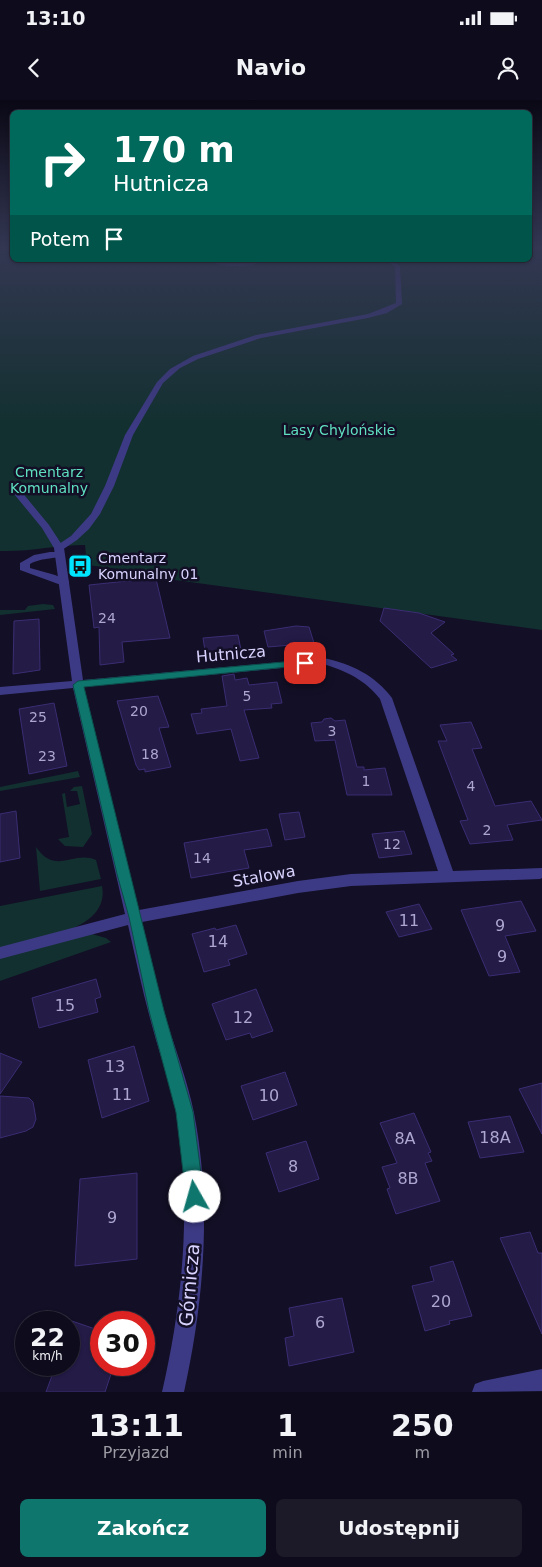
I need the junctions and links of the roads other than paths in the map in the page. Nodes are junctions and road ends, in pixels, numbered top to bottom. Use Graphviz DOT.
graph roads {
  1 [pos="391,309"];
  2 [pos="14,487"];
  3 [pos="59,552"];
  4 [pos="65,583"];
  5 [pos="78,685"];
  6 [pos="0,692"];
  7 [pos="540,873"];
  8 [pos="447,875"];
  9 [pos="136,917"];
  10 [pos="0,953"];
  11 [pos="542,1380"];
  12 [pos="173,1392"];
  13 [pos="483,1392"];
  1 -- 3 [label="street"];
  2 -- 3 [label="street, Górnicza"];
  3 -- 4 [label="street, Górnicza"];
  3 -- 4 [label="street"];
  4 -- 5 [label="street, Górnicza"];
  5 -- 6 [label="street, Hutnicza"];
  5 -- 8 [label="street, Hutnicza"];
  5 -- 9 [label="street, Górnicza"];
  7 -- 8 [label="street, Stalowa"];
  8 -- 9 [label="street, Stalowa"];
  9 -- 10 [label="street, Stalowa"];
  9 -- 12 [label="street, Górnicza"];
  11 -- 13 [label="street"];
}
